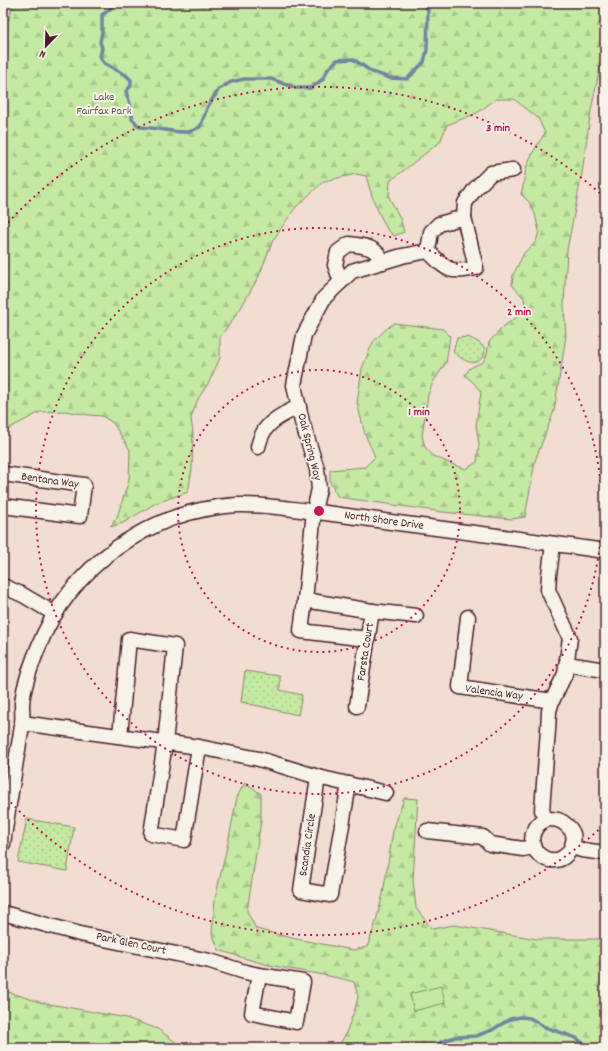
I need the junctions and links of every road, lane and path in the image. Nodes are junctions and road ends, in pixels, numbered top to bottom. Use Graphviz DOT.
graph roads {
  1 [pos="513,170"];
  2 [pos="464,217"];
  3 [pos="428,251"];
  4 [pos="383,262"];
  5 [pos="341,282"];
  6 [pos="299,407"];
  7 [pos="258,447"];
  8 [pos="3,474"];
  9 [pos="3,506"];
  10 [pos="314,512"];
  11 [pos="553,544"];
  12 [pos="605,551"];
  13 [pos="3,586"];
  14 [pos="305,600"];
  15 [pos="372,611"];
  16 [pos="55,614"];
  17 [pos="416,616"];
  18 [pos="468,617"];
  19 [pos="367,639"];
  20 [pos="567,664"];
  21 [pos="605,670"];
  22 [pos="552,701"];
  23 [pos="357,706"];
  24 [pos="22,723"];
  25 [pos="120,736"];
  26 [pos="165,743"];
  27 [pos="199,747"];
  28 [pos="318,777"];
  29 [pos="349,784"];
  30 [pos="7,793"];
  31 [pos="386,793"];
  32 [pos="545,819"];
  33 [pos="427,832"];
  34 [pos="3,844"];
  35 [pos="534,847"];
  36 [pos="572,847"];
  37 [pos="605,853"];
  38 [pos="3,913"];
  39 [pos="259,975"];
  1 -- 2 [label="street"];
  2 -- 3 [label="street"];
  2 -- 3 [label="street"];
  3 -- 4 [label="street, Oak Spring Way"];
  4 -- 5 [label="street, Oak Spring Way"];
  4 -- 5 [label="street"];
  5 -- 6 [label="street, Oak Spring Way"];
  6 -- 7 [label="street, Oak Spring Way"];
  6 -- 10 [label="street, Oak Spring Way"];
  8 -- 9 [label="street, Bentana Way"];
  10 -- 11 [label="street, North Shore Drive"];
  10 -- 14 [label="street"];
  10 -- 16 [label="street, North Shore Drive"];
  11 -- 12 [label="street, North Shore Drive"];
  11 -- 20 [label="street"];
  13 -- 16 [label="street"];
  14 -- 15 [label="street, Farsta Court"];
  14 -- 19 [label="street"];
  15 -- 17 [label="street"];
  15 -- 19 [label="street, Farsta Court"];
  16 -- 24 [label="street, North Shore Drive"];
  18 -- 22 [label="street, Valencia Way"];
  19 -- 23 [label="street, Farsta Court"];
  20 -- 21 [label="street"];
  20 -- 22 [label="street"];
  22 -- 32 [label="street"];
  24 -- 25 [label="street"];
  24 -- 30 [label="street, North Shore Drive"];
  25 -- 26 [label="street"];
  25 -- 26 [label="street"];
  26 -- 27 [label="street"];
  26 -- 27 [label="street"];
  27 -- 28 [label="street"];
  28 -- 29 [label="street"];
  28 -- 29 [label="street, Scandia Circle"];
  29 -- 31 [label="street"];
  30 -- 34 [label="street, North Shore Drive"];
  32 -- 35 [label="street"];
  32 -- 36 [label="street"];
  33 -- 35 [label="street"];
  35 -- 36 [label="street"];
  36 -- 37 [label="street"];
  38 -- 39 [label="street, Park Glen Court"];
}
